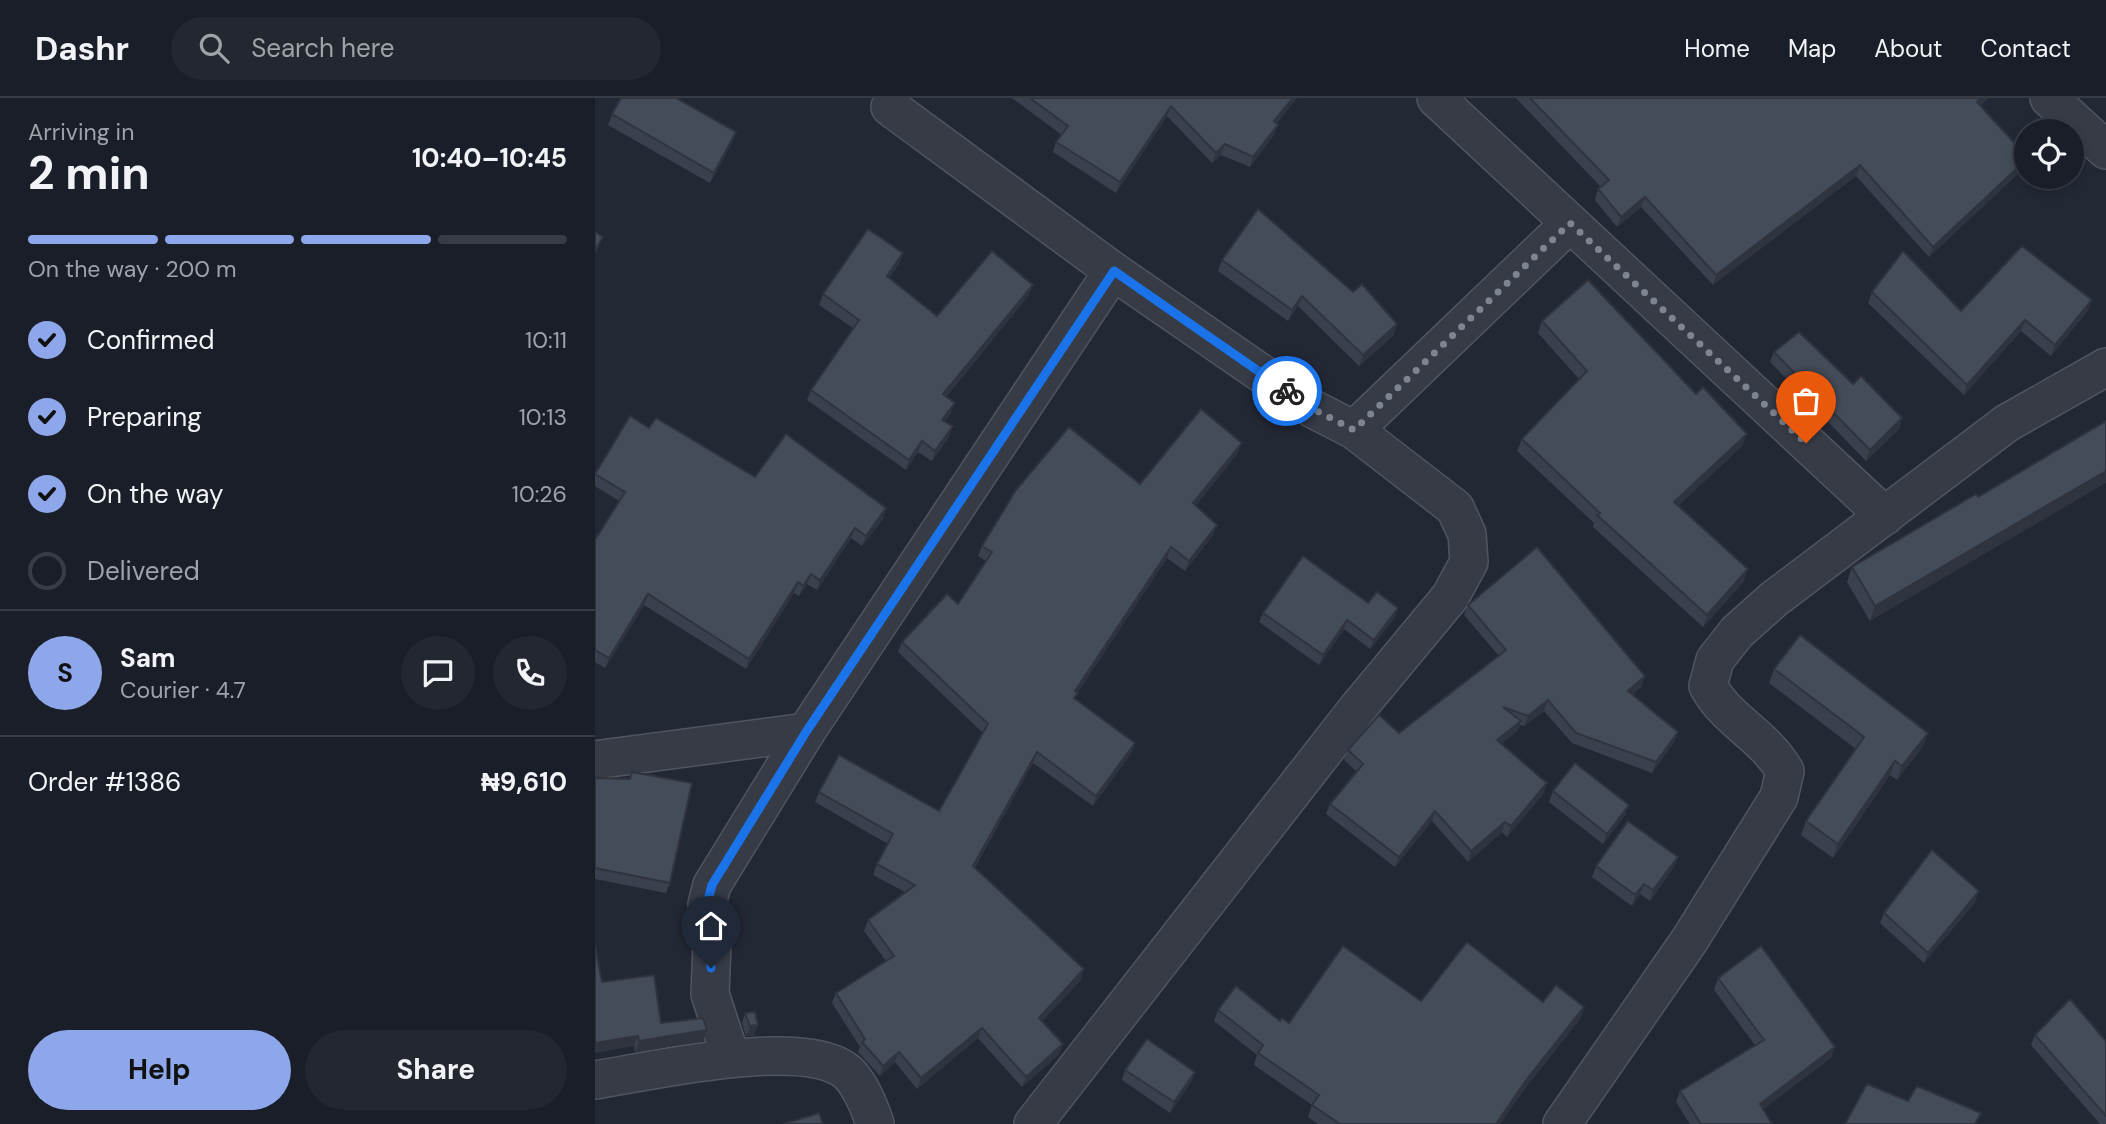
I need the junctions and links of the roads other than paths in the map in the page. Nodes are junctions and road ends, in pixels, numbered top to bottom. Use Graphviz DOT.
graph roads {
  1 [pos="1436,98"];
  2 [pos="2049,98"];
  3 [pos="890,107"];
  4 [pos="2106,150"];
  5 [pos="1570,223"];
  6 [pos="1114,271"];
  7 [pos="2106,367"];
  8 [pos="1354,430"];
  9 [pos="1885,516"];
  10 [pos="806,732"];
  11 [pos="595,760"];
  12 [pos="731,1058"];
  13 [pos="595,1080"];
  14 [pos="875,1124"];
  15 [pos="1033,1124"];
  16 [pos="1562,1124"];
  1 -- 5 [label="street"];
  2 -- 4 [label="street"];
  3 -- 6 [label="street"];
  5 -- 8 [label="street"];
  5 -- 9 [label="street"];
  6 -- 8 [label="street"];
  6 -- 10 [label="street"];
  7 -- 9 [label="street"];
  8 -- 15 [label="street"];
  9 -- 16 [label="street"];
  10 -- 11 [label="street"];
  10 -- 12 [label="street"];
  12 -- 13 [label="street"];
  12 -- 14 [label="street"];
}
